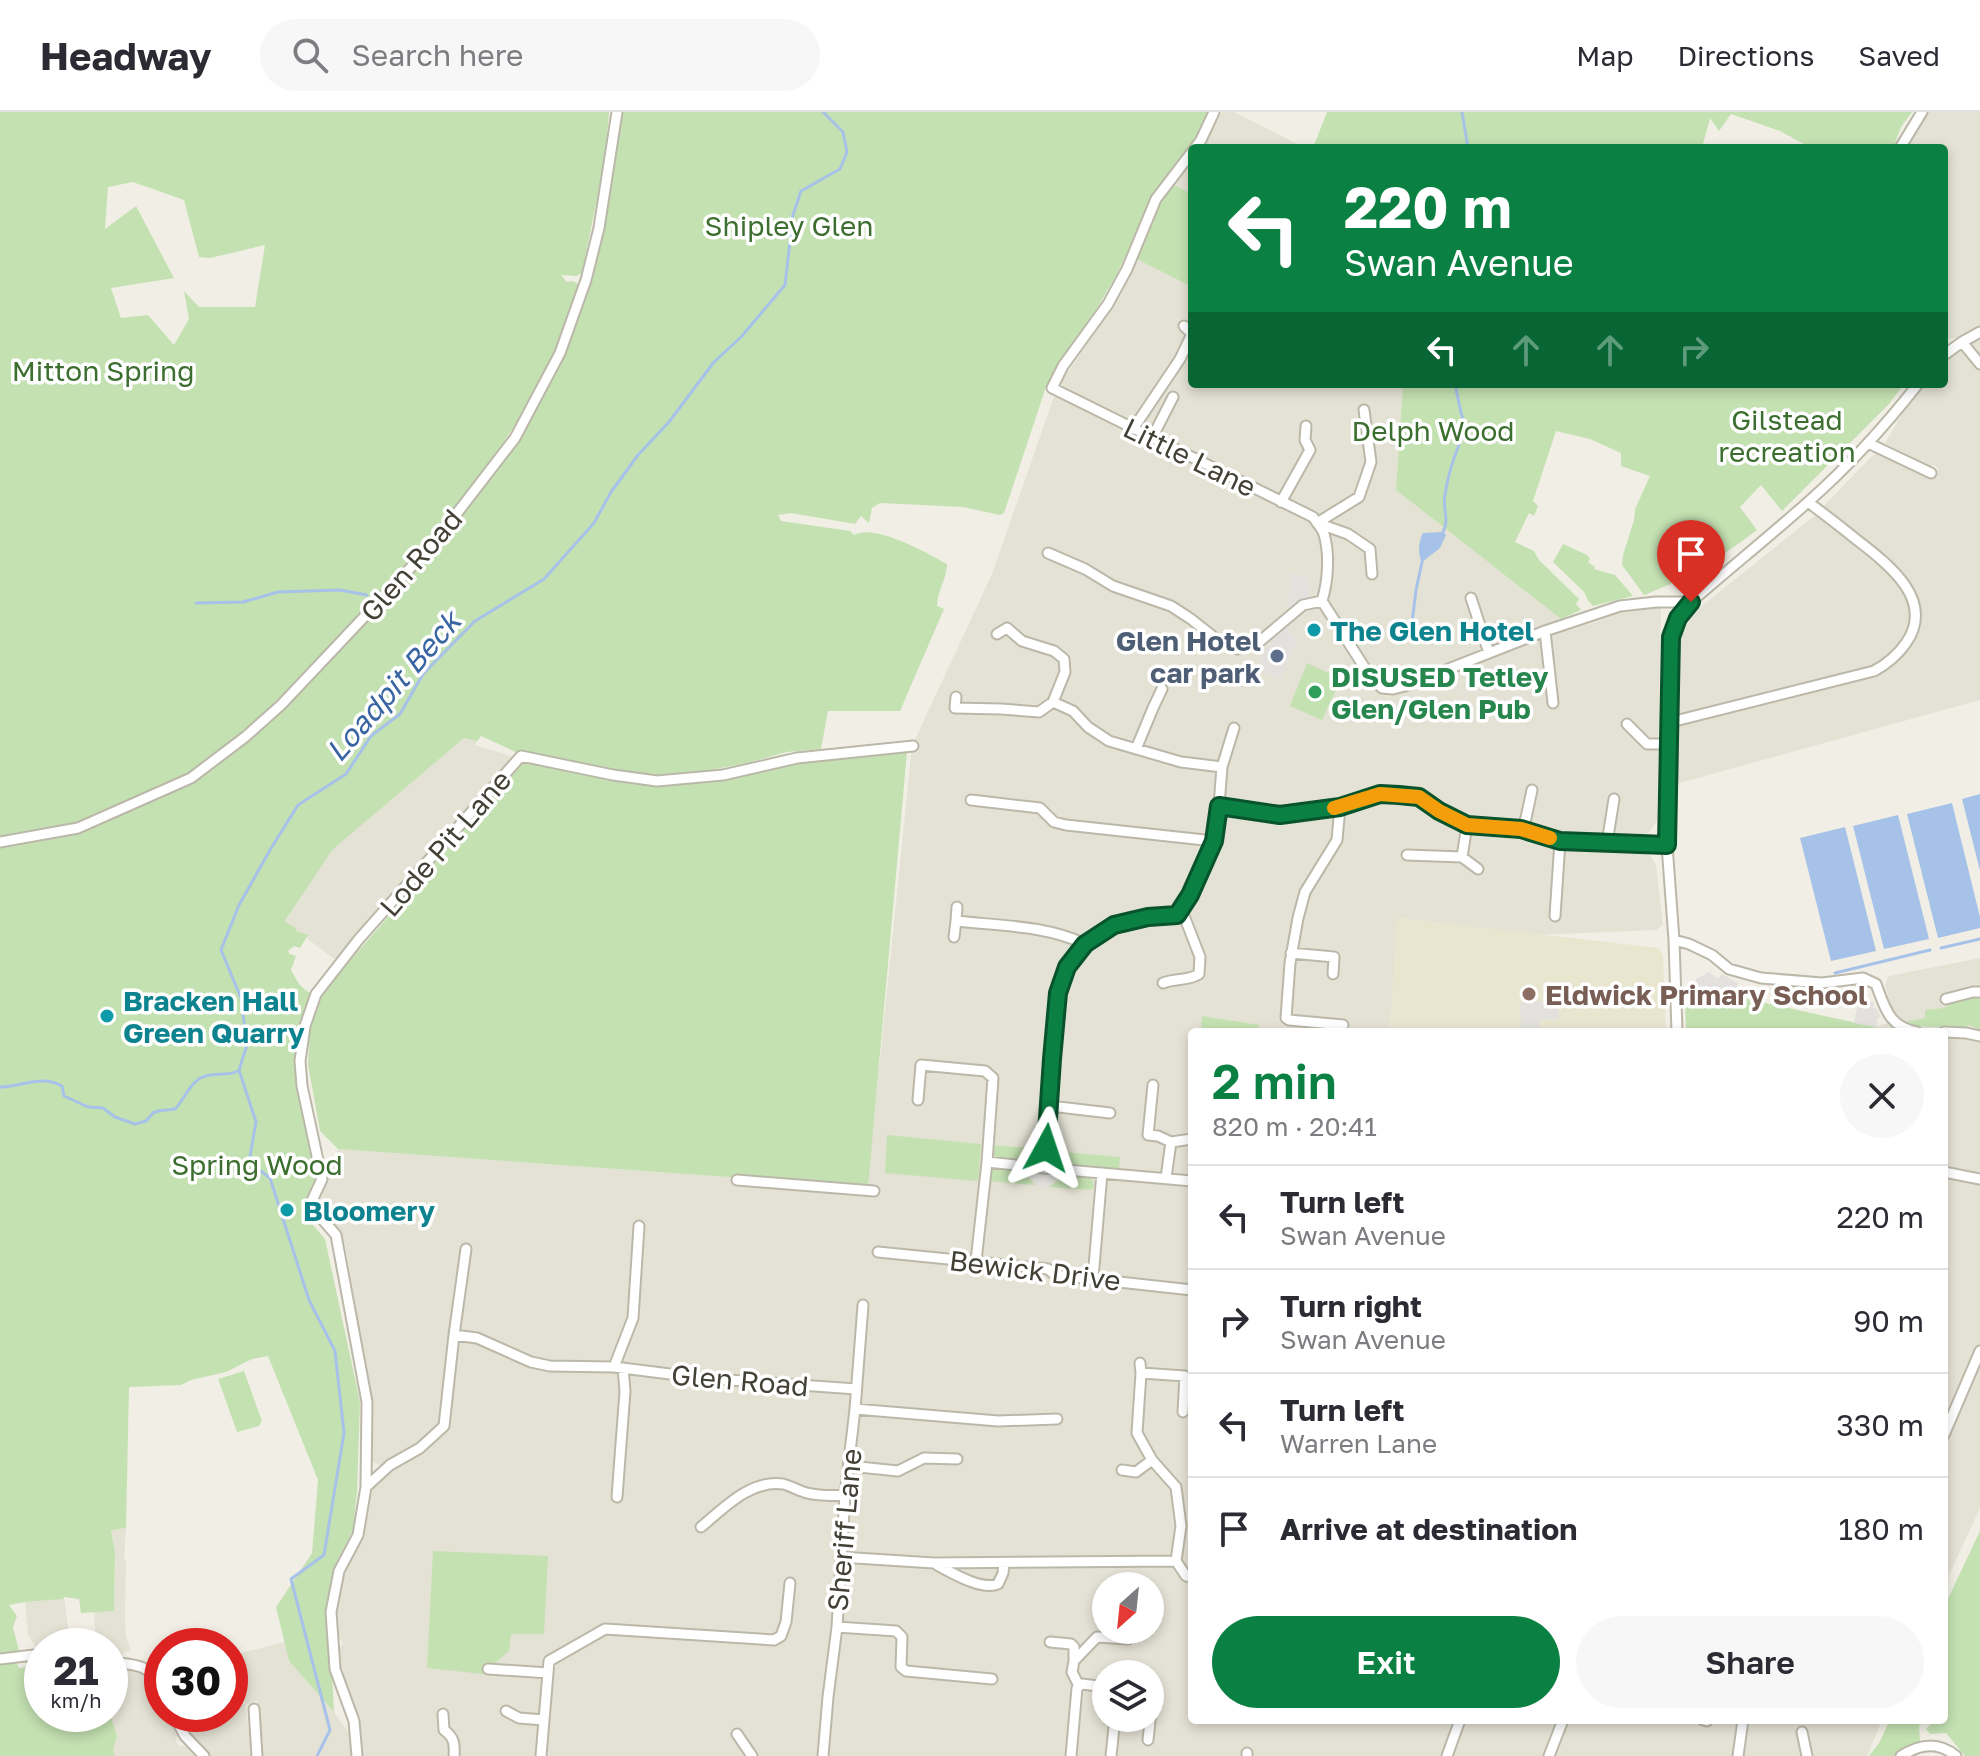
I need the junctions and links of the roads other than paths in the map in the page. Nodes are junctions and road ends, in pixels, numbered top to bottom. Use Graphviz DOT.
graph roads {
  1 [pos="617,112"];
  2 [pos="1214,112"];
  3 [pos="1922,112"];
  4 [pos="1198,144"];
  5 [pos="1902,144"];
  6 [pos="1188,158"];
  7 [pos="1184,326"];
  8 [pos="1188,330"];
  9 [pos="1980,332"];
  10 [pos="1188,342"];
  11 [pos="1962,342"];
  12 [pos="1948,351"];
  13 [pos="1980,364"];
  14 [pos="1915,388"];
  15 [pos="1173,397"];
  16 [pos="1364,410"];
  17 [pos="1306,426"];
  18 [pos="1133,429"];
  19 [pos="1152,438"];
  20 [pos="1868,443"];
  21 [pos="1931,473"];
  22 [pos="1281,502"];
  23 [pos="1808,502"];
  24 [pos="1320,527"];
  25 [pos="1048,553"];
  26 [pos="1372,574"];
  27 [pos="1471,598"];
  28 [pos="1322,601"];
  29 [pos="1691,602"];
  30 [pos="1545,631"];
  31 [pos="997,634"];
  32 [pos="1489,653"];
  33 [pos="1162,689"];
  34 [pos="956,697"];
  35 [pos="1053,702"];
  36 [pos="1553,703"];
  37 [pos="1671,722"];
  38 [pos="1627,724"];
  39 [pos="1234,728"];
  40 [pos="1668,744"];
  41 [pos="913,746"];
  42 [pos="1136,749"];
  43 [pos="1222,767"];
  44 [pos="1532,790"];
  45 [pos="1614,799"];
  46 [pos="971,800"];
  47 [pos="1219,806"];
  48 [pos="1340,807"];
  49 [pos="1467,825"];
  50 [pos="1521,829"];
  51 [pos="1214,841"];
  52 [pos="1560,841"];
  53 [pos="0,842"];
  54 [pos="1607,843"];
  55 [pos="1667,845"];
  56 [pos="1407,855"];
  57 [pos="1462,857"];
  58 [pos="1478,869"];
  59 [pos="957,907"];
  60 [pos="1181,908"];
  61 [pos="1555,916"];
  62 [pos="956,921"];
  63 [pos="954,937"];
  64 [pos="1674,940"];
  65 [pos="1085,944"];
  66 [pos="1291,953"];
  67 [pos="1333,974"];
  68 [pos="1163,983"];
  69 [pos="1980,992"];
  70 [pos="1946,999"];
  71 [pos="1343,1025"];
  72 [pos="1677,1028"];
  73 [pos="1905,1028"];
  74 [pos="1948,1032"];
  75 [pos="1980,1036"];
  76 [pos="1153,1085"];
  77 [pos="918,1100"];
  78 [pos="1050,1106"];
  79 [pos="1110,1113"];
  80 [pos="1188,1140"];
  81 [pos="1171,1142"];
  82 [pos="987,1162"];
  83 [pos="1044,1168"];
  84 [pos="1102,1173"];
  85 [pos="1948,1173"];
  86 [pos="1166,1178"];
  87 [pos="1980,1179"];
  88 [pos="737,1180"];
  89 [pos="1188,1181"];
  90 [pos="874,1191"];
  91 [pos="639,1226"];
  92 [pos="466,1249"];
  93 [pos="878,1252"];
  94 [pos="976,1261"];
  95 [pos="1093,1278"];
  96 [pos="1188,1290"];
  97 [pos="863,1305"];
  98 [pos="454,1335"];
  99 [pos="1980,1351"];
  100 [pos="619,1368"];
  101 [pos="856,1389"];
  102 [pos="855,1409"];
  103 [pos="1183,1412"];
  104 [pos="1057,1419"];
  105 [pos="1948,1426"];
  106 [pos="957,1459"];
  107 [pos="1152,1460"];
  108 [pos="849,1466"];
  109 [pos="1122,1470"];
  110 [pos="366,1487"];
  111 [pos="845,1495"];
  112 [pos="617,1497"];
  113 [pos="701,1527"];
  114 [pos="840,1557"];
  115 [pos="1176,1561"];
  116 [pos="934,1563"];
  117 [pos="1004,1563"];
  118 [pos="1188,1576"];
  119 [pos="790,1583"];
  120 [pos="837,1627"];
  121 [pos="1050,1642"];
  122 [pos="1092,1642"];
  123 [pos="24,1656"];
  124 [pos="0,1659"];
  125 [pos="1074,1661"];
  126 [pos="488,1669"];
  127 [pos="548,1673"];
  128 [pos="992,1679"];
  129 [pos="1092,1685"];
  130 [pos="1079,1686"];
  131 [pos="254,1709"];
  132 [pos="506,1711"];
  133 [pos="443,1714"];
  134 [pos="544,1720"];
  135 [pos="1455,1724"];
  136 [pos="1561,1724"];
  137 [pos="1742,1724"];
  138 [pos="183,1732"];
  139 [pos="1114,1732"];
  140 [pos="1149,1732"];
  141 [pos="1802,1732"];
  142 [pos="737,1734"];
  143 [pos="1148,1740"];
  144 [pos="204,1756"];
  145 [pos="257,1756"];
  146 [pos="357,1756"];
  147 [pos="454,1756"];
  148 [pos="541,1756"];
  149 [pos="752,1756"];
  150 [pos="823,1756"];
  151 [pos="1071,1756"];
  152 [pos="1111,1756"];
  153 [pos="1447,1756"];
  154 [pos="1549,1756"];
  155 [pos="1738,1756"];
  156 [pos="1807,1756"];
  157 [pos="1901,1756"];
  158 [pos="1956,1756"];
  1 -- 53 [label="street, Glen Road"];
  2 -- 4 [label="street"];
  3 -- 5 [label="street"];
  6 -- 18 [label="street, Little Lane"];
  7 -- 8 [label="street"];
  9 -- 11 [label="street"];
  10 -- 18 [label="street"];
  11 -- 12 [label="street"];
  11 -- 13 [label="street"];
  14 -- 20 [label="street"];
  15 -- 19 [label="street"];
  16 -- 24 [label="street"];
  17 -- 22 [label="street"];
  18 -- 19 [label="street, Little Lane"];
  19 -- 22 [label="street, Little Lane"];
  20 -- 21 [label="street"];
  20 -- 23 [label="street"];
  22 -- 24 [label="street, Little Lane"];
  23 -- 29 [label="street"];
  23 -- 37 [label="street"];
  24 -- 26 [label="street, Little Lane"];
  24 -- 28 [label="street"];
  25 -- 28 [label="street"];
  27 -- 32 [label="street"];
  28 -- 32 [label="street"];
  29 -- 30 [label="street"];
  29 -- 37 [label="street"];
  30 -- 32 [label="street"];
  30 -- 36 [label="street"];
  31 -- 35 [label="street"];
  33 -- 42 [label="street"];
  34 -- 35 [label="street"];
  35 -- 42 [label="street"];
  37 -- 40 [label="street"];
  38 -- 40 [label="street"];
  39 -- 43 [label="street"];
  40 -- 55 [label="street"];
  41 -- 110 [label="street, Lode Pit Lane"];
  42 -- 43 [label="street"];
  43 -- 47 [label="street"];
  44 -- 50 [label="street"];
  45 -- 54 [label="street"];
  46 -- 51 [label="street"];
  47 -- 48 [label="street"];
  47 -- 51 [label="street"];
  48 -- 49 [label="street"];
  48 -- 66 [label="street"];
  49 -- 50 [label="street"];
  49 -- 57 [label="street"];
  50 -- 52 [label="street"];
  51 -- 60 [label="street"];
  52 -- 54 [label="street"];
  52 -- 61 [label="street"];
  54 -- 55 [label="street"];
  55 -- 64 [label="street"];
  56 -- 57 [label="street"];
  57 -- 58 [label="street"];
  59 -- 62 [label="street"];
  60 -- 65 [label="street"];
  60 -- 68 [label="street"];
  62 -- 63 [label="street"];
  62 -- 65 [label="street"];
  64 -- 72 [label="street"];
  64 -- 73 [label="street"];
  65 -- 78 [label="street"];
  66 -- 67 [label="street"];
  66 -- 71 [label="street"];
  69 -- 70 [label="street"];
  74 -- 75 [label="street"];
  76 -- 81 [label="street"];
  77 -- 82 [label="street"];
  78 -- 79 [label="street"];
  78 -- 83 [label="street"];
  80 -- 81 [label="street"];
  81 -- 86 [label="street"];
  82 -- 83 [label="street"];
  82 -- 94 [label="street"];
  83 -- 84 [label="street"];
  84 -- 86 [label="street"];
  84 -- 95 [label="street"];
  85 -- 87 [label="street"];
  86 -- 89 [label="street"];
  88 -- 90 [label="street"];
  91 -- 100 [label="street"];
  92 -- 98 [label="street"];
  93 -- 94 [label="street, Bewick Drive"];
  94 -- 95 [label="street, Bewick Drive"];
  95 -- 96 [label="street, Bewick Drive"];
  97 -- 101 [label="street, Sheriff Lane"];
  98 -- 100 [label="street, Glen Road"];
  98 -- 110 [label="street"];
  99 -- 105 [label="street"];
  100 -- 101 [label="street, Glen Road"];
  100 -- 112 [label="street"];
  101 -- 102 [label="street, Sheriff Lane"];
  102 -- 104 [label="street"];
  102 -- 108 [label="street, Sheriff Lane"];
  103 -- 107 [label="street"];
  106 -- 108 [label="street"];
  107 -- 109 [label="street"];
  107 -- 115 [label="street"];
  108 -- 111 [label="street, Sheriff Lane"];
  110 -- 146 [label="street"];
  111 -- 113 [label="street"];
  111 -- 114 [label="street, Sheriff Lane"];
  114 -- 116 [label="street"];
  114 -- 120 [label="street, Sheriff Lane"];
  115 -- 117 [label="street"];
  115 -- 118 [label="street"];
  116 -- 117 [label="street"];
  116 -- 117 [label="street"];
  119 -- 127 [label="street"];
  120 -- 128 [label="street"];
  120 -- 150 [label="street, Sheriff Lane"];
  121 -- 125 [label="street"];
  122 -- 125 [label="street"];
  123 -- 124 [label="street"];
  125 -- 130 [label="street"];
  126 -- 127 [label="street"];
  127 -- 134 [label="street"];
  129 -- 130 [label="street"];
  130 -- 151 [label="street"];
  131 -- 145 [label="street"];
  132 -- 134 [label="street"];
  133 -- 147 [label="street"];
  134 -- 148 [label="street"];
  135 -- 153 [label="street"];
  136 -- 154 [label="street"];
  137 -- 155 [label="street"];
  138 -- 144 [label="street"];
  139 -- 152 [label="street"];
  140 -- 143 [label="street"];
  141 -- 156 [label="street"];
  142 -- 149 [label="street"];
  157 -- 158 [label="street"];
}
